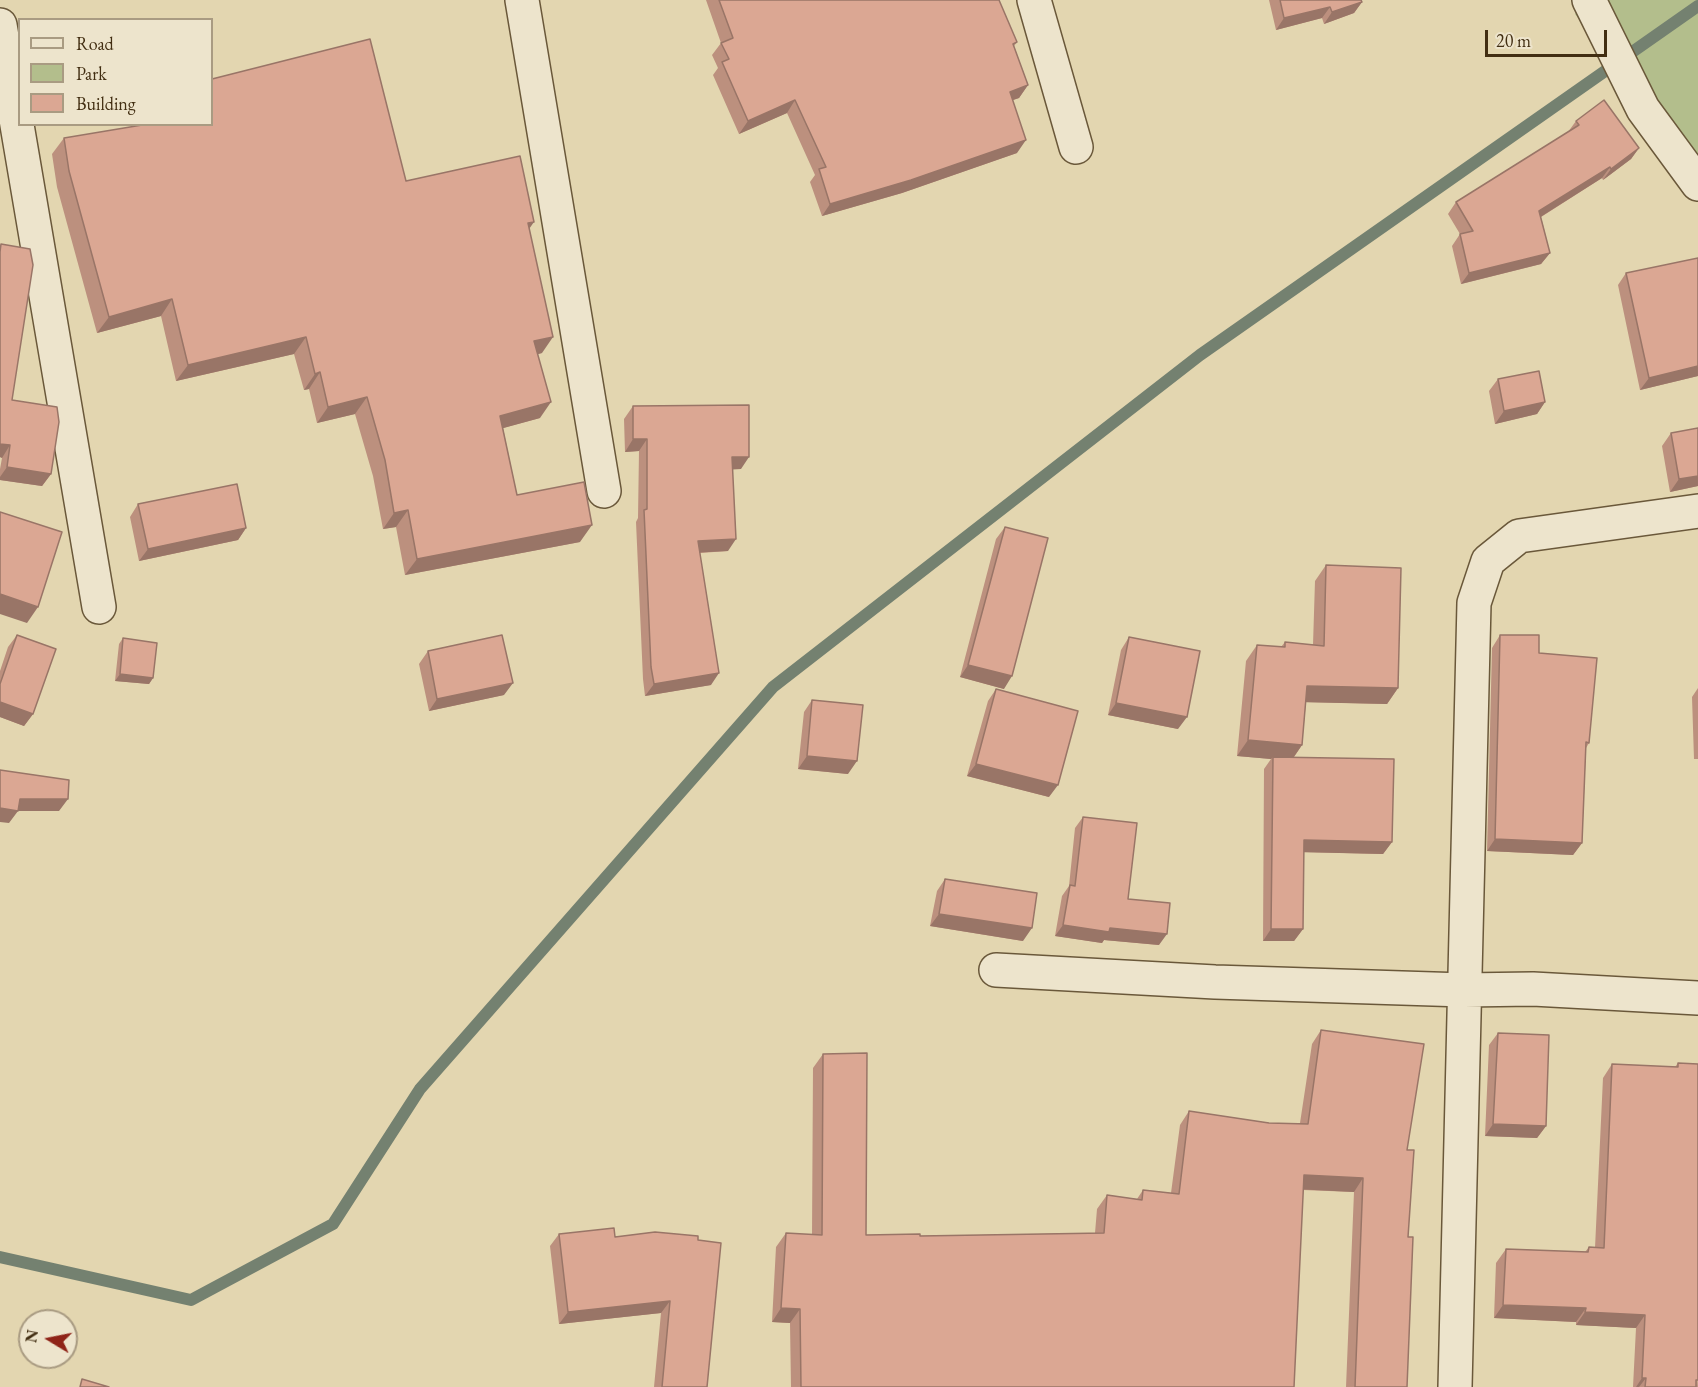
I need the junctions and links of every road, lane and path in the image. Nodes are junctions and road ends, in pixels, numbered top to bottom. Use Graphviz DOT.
graph roads {
  1 [pos="522,0"];
  2 [pos="1034,0"];
  3 [pos="1589,0"];
  4 [pos="0,25"];
  5 [pos="1076,147"];
  6 [pos="1698,184"];
  7 [pos="604,491"];
  8 [pos="1698,511"];
  9 [pos="99,607"];
  10 [pos="996,970"];
  11 [pos="1464,990"];
  12 [pos="1698,998"];
  13 [pos="1455,1387"];
  1 -- 7 [label="street"];
  2 -- 5 [label="street"];
  3 -- 6 [label="street"];
  4 -- 9 [label="street"];
  8 -- 11 [label="street"];
  10 -- 11 [label="street"];
  11 -- 12 [label="street"];
  11 -- 13 [label="street"];
}
